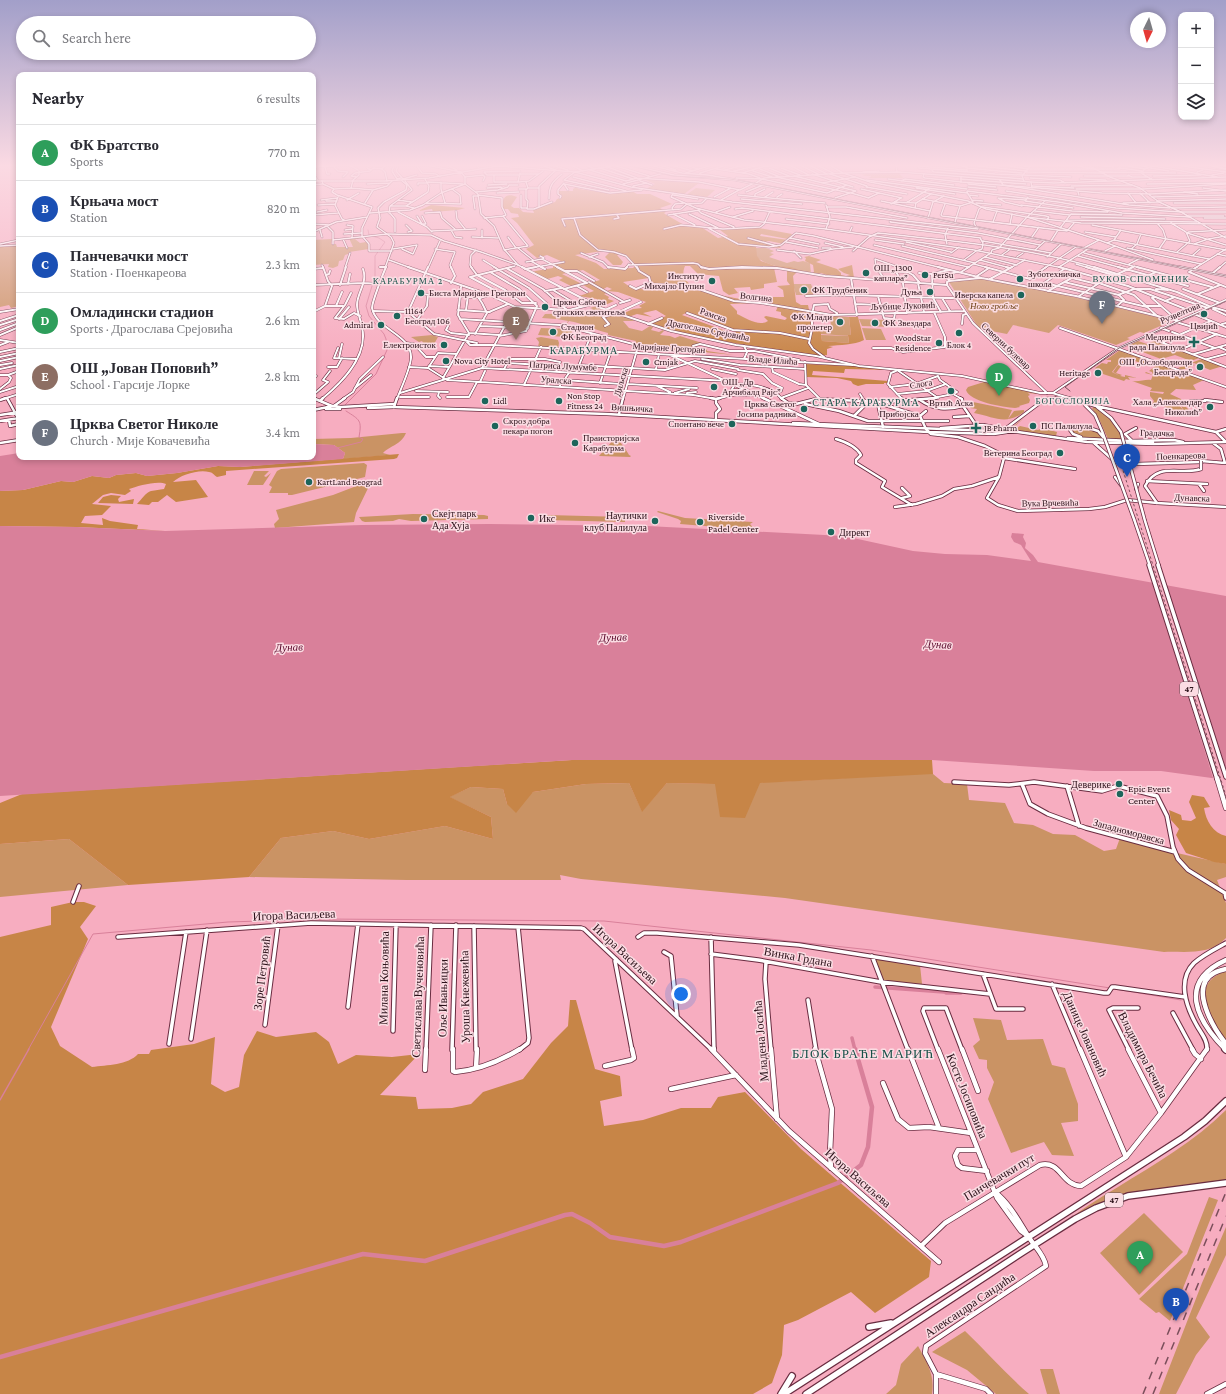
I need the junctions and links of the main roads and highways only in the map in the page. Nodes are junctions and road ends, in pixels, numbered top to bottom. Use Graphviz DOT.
graph roads {
  1 [pos="381,229"];
  2 [pos="495,229"];
  3 [pos="826,229"];
  4 [pos="982,229"];
  5 [pos="1211,229"];
  6 [pos="877,234"];
  7 [pos="1013,234"];
  8 [pos="1226,237"];
  9 [pos="960,247"];
  10 [pos="1225,249"];
  11 [pos="991,253"];
  12 [pos="1152,261"];
  13 [pos="1049,265"];
  14 [pos="1193,269"];
  15 [pos="1226,276"];
  16 [pos="1105,279"];
  17 [pos="1226,287"];
  18 [pos="1136,289"];
  19 [pos="1162,300"];
  20 [pos="1165,300"];
  21 [pos="1226,300"];
  22 [pos="1173,304"];
  23 [pos="1196,314"];
  24 [pos="1226,326"];
  25 [pos="1056,395"];
  26 [pos="1045,396"];
  27 [pos="1077,401"];
  28 [pos="1088,404"];
  29 [pos="1095,406"];
  30 [pos="1090,408"];
  31 [pos="1108,409"];
  32 [pos="619,413"];
  33 [pos="1106,414"];
  34 [pos="809,419"];
  35 [pos="805,423"];
  36 [pos="821,426"];
  37 [pos="1005,428"];
  38 [pos="1226,429"];
  39 [pos="927,430"];
  40 [pos="1001,432"];
  41 [pos="1007,432"];
  42 [pos="1014,432"];
  43 [pos="1216,432"];
  44 [pos="998,434"];
  45 [pos="1045,436"];
  46 [pos="1056,437"];
  47 [pos="1092,439"];
  48 [pos="1106,441"];
  49 [pos="1130,441"];
  50 [pos="1087,442"];
  51 [pos="1209,442"];
  52 [pos="1218,442"];
  53 [pos="1226,442"];
  54 [pos="1190,443"];
  55 [pos="1141,444"];
  56 [pos="1160,444"];
  57 [pos="1222,454"];
  58 [pos="1112,460"];
  59 [pos="1128,460"];
  60 [pos="1226,463"];
  61 [pos="1115,477"];
  62 [pos="1138,484"];
  63 [pos="1122,485"];
  64 [pos="1136,489"];
  65 [pos="1157,503"];
  66 [pos="1226,507"];
  67 [pos="1226,777"];
  68 [pos="1226,808"];
  69 [pos="1226,960"];
  70 [pos="1226,969"];
  71 [pos="1226,1044"];
  72 [pos="1226,1050"];
  73 [pos="1226,1101"];
  74 [pos="1226,1183"];
  75 [pos="900,1320"];
  76 [pos="869,1327"];
  77 [pos="792,1376"];
  78 [pos="782,1394"];
  79 [pos="806,1394"];
  1 -- 32 [label="main road, Вишњичка"];
  2 -- 26 [label="main road, Драгослава Срејовића"];
  3 -- 6 [label="main road"];
  3 -- 6 [label="main road"];
  4 -- 7 [label="main road"];
  5 -- 8 [label="main road"];
  6 -- 9 [label="main road"];
  6 -- 9 [label="main road"];
  7 -- 12 [label="main road"];
  7 -- 12 [label="main road"];
  9 -- 11 [label="main road"];
  10 -- 14 [label="main road"];
  11 -- 13 [label="main road"];
  11 -- 13 [label="main road"];
  12 -- 14 [label="main road"];
  13 -- 16 [label="main road"];
  13 -- 16 [label="main road"];
  14 -- 15 [label="main road"];
  14 -- 15 [label="main road"];
  14 -- 17 [label="main road"];
  16 -- 18 [label="main road"];
  18 -- 19 [label="main road"];
  18 -- 20 [label="main road"];
  19 -- 22 [label="main road"];
  19 -- 23 [label="main road"];
  20 -- 22 [label="main road"];
  20 -- 23 [label="main road"];
  21 -- 23 [label="main road, Рузвелтова"];
  22 -- 23 [label="main road"];
  23 -- 24 [label="main road"];
  23 -- 24 [label="main road"];
  23 -- 25 [label="main road, Рузвелтова"];
  25 -- 26 [label="main road"];
  25 -- 26 [label="main road"];
  25 -- 27 [label="main road"];
  26 -- 37 [label="main road"];
  27 -- 28 [label="main road"];
  27 -- 30 [label="main road"];
  28 -- 29 [label="main road"];
  28 -- 30 [label="main road"];
  29 -- 30 [label="main road"];
  29 -- 31 [label="main road"];
  29 -- 33 [label="main road, 47"];
  30 -- 48 [label="main road, 47, bridge"];
  31 -- 33 [label="main road"];
  31 -- 43 [label="main road"];
  32 -- 35 [label="main road, Вишњичка"];
  32 -- 36 [label="main road, Вишњичка"];
  33 -- 59 [label="main road, 47, bridge"];
  34 -- 35 [label="main road"];
  35 -- 36 [label="main road, Вишњичка"];
  36 -- 39 [label="main road, Вишњичка"];
  36 -- 39 [label="main road, Вишњичка"];
  37 -- 40 [label="main road"];
  37 -- 42 [label="main road"];
  38 -- 43 [label="main road"];
  39 -- 40 [label="main road"];
  39 -- 44 [label="main road"];
  40 -- 41 [label="main road"];
  40 -- 44 [label="main road"];
  41 -- 42 [label="main road"];
  41 -- 44 [label="main road"];
  42 -- 45 [label="main road"];
  43 -- 53 [label="main road"];
  45 -- 46 [label="main road"];
  45 -- 50 [label="main road"];
  46 -- 47 [label="main road"];
  46 -- 56 [label="main road"];
  47 -- 48 [label="main road, bridge"];
  47 -- 49 [label="main road"];
  48 -- 58 [label="main road, 47, bridge"];
  49 -- 50 [label="main road"];
  49 -- 54 [label="main road"];
  49 -- 55 [label="main road"];
  50 -- 58 [label="main road"];
  51 -- 52 [label="main road"];
  51 -- 54 [label="main road"];
  51 -- 57 [label="main road, Поенкареова"];
  52 -- 53 [label="main road"];
  52 -- 57 [label="main road, Поенкареова"];
  54 -- 56 [label="main road"];
  55 -- 56 [label="main road"];
  55 -- 59 [label="main road, bridge"];
  57 -- 60 [label="main road, Поенкареова"];
  58 -- 63 [label="main road, 47, bridge"];
  59 -- 64 [label="main road, 47, bridge"];
  60 -- 65 [label="main road, Поенкареова, bridge"];
  61 -- 63 [label="main road, bridge"];
  62 -- 64 [label="main road, bridge"];
  63 -- 68 [label="main road, 47, bridge"];
  64 -- 67 [label="main road, 47, bridge"];
  65 -- 66 [label="main road, Дунавска"];
  69 -- 72 [label="main road"];
  70 -- 71 [label="main road"];
  73 -- 75 [label="main road, 47"];
  74 -- 79 [label="main road, 47"];
  75 -- 76 [label="main road"];
  75 -- 78 [label="main road, 47"];
  77 -- 78 [label="main road"];
}
